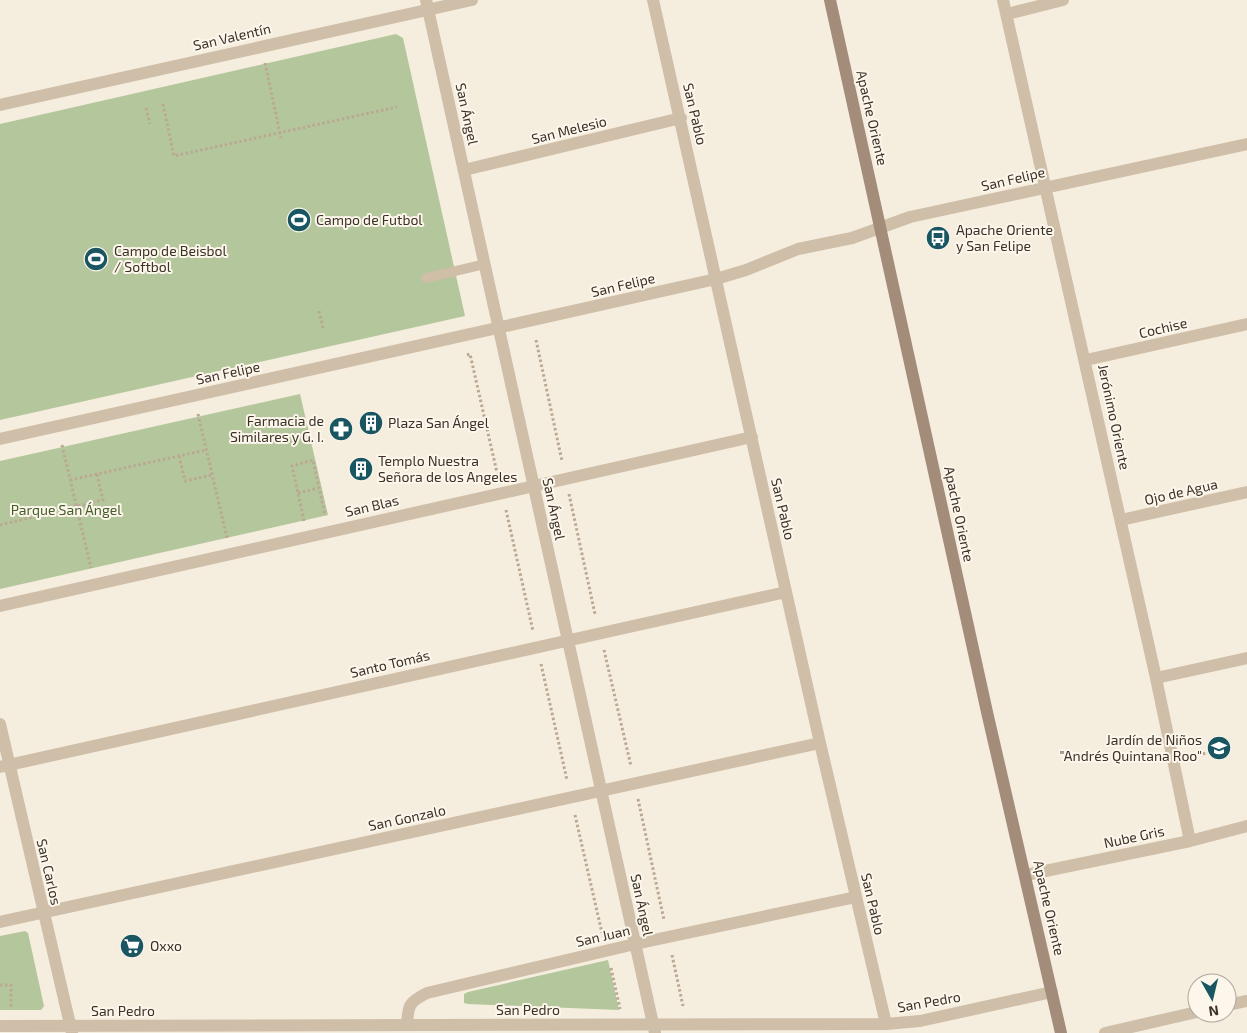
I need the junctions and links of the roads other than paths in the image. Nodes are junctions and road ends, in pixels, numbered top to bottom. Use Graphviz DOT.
graph roads {
  1 [pos="472,0"];
  2 [pos="653,0"];
  3 [pos="830,0"];
  4 [pos="1003,0"];
  5 [pos="1063,0"];
  6 [pos="427,5"];
  7 [pos="1007,14"];
  8 [pos="0,105"];
  9 [pos="681,118"];
  10 [pos="1247,144"];
  11 [pos="464,170"];
  12 [pos="1045,187"];
  13 [pos="881,227"];
  14 [pos="485,264"];
  15 [pos="426,278"];
  16 [pos="716,279"];
  17 [pos="1247,324"];
  18 [pos="499,328"];
  19 [pos="1086,360"];
  20 [pos="752,437"];
  21 [pos="0,439"];
  22 [pos="534,486"];
  23 [pos="1247,492"];
  24 [pos="1121,520"];
  25 [pos="786,592"];
  26 [pos="0,606"];
  27 [pos="568,640"];
  28 [pos="1247,658"];
  29 [pos="1156,678"];
  30 [pos="0,724"];
  31 [pos="820,743"];
  32 [pos="4,766"];
  33 [pos="601,792"];
  34 [pos="1247,826"];
  35 [pos="1190,841"];
  36 [pos="1026,875"];
  37 [pos="856,897"];
  38 [pos="43,912"];
  39 [pos="0,922"];
  40 [pos="635,944"];
  41 [pos="1052,992"];
  42 [pos="1187,1014"];
  43 [pos="886,1024"];
  44 [pos="407,1025"];
  45 [pos="0,1026"];
  46 [pos="654,1029"];
  47 [pos="71,1030"];
  48 [pos="1061,1033"];
  49 [pos="1105,1033"];
  1 -- 6 [label="street, San Valentín"];
  2 -- 9 [label="street, San Pablo"];
  3 -- 13 [label="street, Apache Oriente"];
  4 -- 7 [label="street, Jerónimo Oriente"];
  5 -- 7 [label="street"];
  6 -- 8 [label="street, San Valentín"];
  6 -- 11 [label="street, San Ángel"];
  7 -- 12 [label="street, Jerónimo Oriente"];
  9 -- 11 [label="street, San Melesio"];
  9 -- 16 [label="street, San Pablo"];
  10 -- 12 [label="street, San Felipe"];
  11 -- 14 [label="street, San Ángel"];
  12 -- 13 [label="street, San Felipe"];
  12 -- 19 [label="street, Jerónimo Oriente"];
  13 -- 16 [label="street, San Felipe"];
  13 -- 36 [label="street, Apache Oriente"];
  14 -- 15 [label="lane"];
  14 -- 18 [label="street, San Ángel"];
  16 -- 18 [label="street, San Felipe"];
  16 -- 20 [label="street, San Pablo"];
  17 -- 19 [label="street, Cochise"];
  18 -- 21 [label="street, San Felipe"];
  18 -- 22 [label="street, San Ángel"];
  19 -- 24 [label="street, Jerónimo Oriente"];
  20 -- 22 [label="street, San Blas"];
  20 -- 25 [label="street, San Pablo"];
  22 -- 26 [label="street, San Blas"];
  22 -- 27 [label="street, San Ángel"];
  23 -- 24 [label="street, Ojo de Agua"];
  24 -- 29 [label="street, Jerónimo Oriente"];
  25 -- 27 [label="street, Santo Tomás"];
  25 -- 31 [label="street, San Pablo"];
  27 -- 32 [label="street, Santo Tomás"];
  27 -- 33 [label="street, San Ángel"];
  28 -- 29 [label="street"];
  29 -- 35 [label="street, Jerónimo Oriente"];
  30 -- 32 [label="street, San Carlos"];
  31 -- 33 [label="street, San Gonzalo"];
  31 -- 37 [label="street, San Pablo"];
  32 -- 38 [label="street, San Carlos"];
  33 -- 38 [label="street, San Gonzalo"];
  33 -- 40 [label="street, San Ángel"];
  34 -- 35 [label="street, Nube Gris"];
  35 -- 36 [label="street, Nube Gris"];
  36 -- 41 [label="street, Apache Oriente"];
  37 -- 40 [label="street, San Juan"];
  37 -- 43 [label="street, San Pablo"];
  38 -- 39 [label="street, San Gonzalo"];
  38 -- 47 [label="street, San Carlos"];
  40 -- 44 [label="street, San Juan"];
  40 -- 46 [label="street, San Ángel"];
  41 -- 43 [label="street, San Pedro"];
  41 -- 48 [label="street, Apache Oriente"];
  42 -- 49 [label="street"];
  43 -- 46 [label="street, San Pedro"];
  44 -- 46 [label="street, San Pedro"];
  44 -- 47 [label="street, San Pedro"];
  45 -- 47 [label="street, San Pedro"];
}
